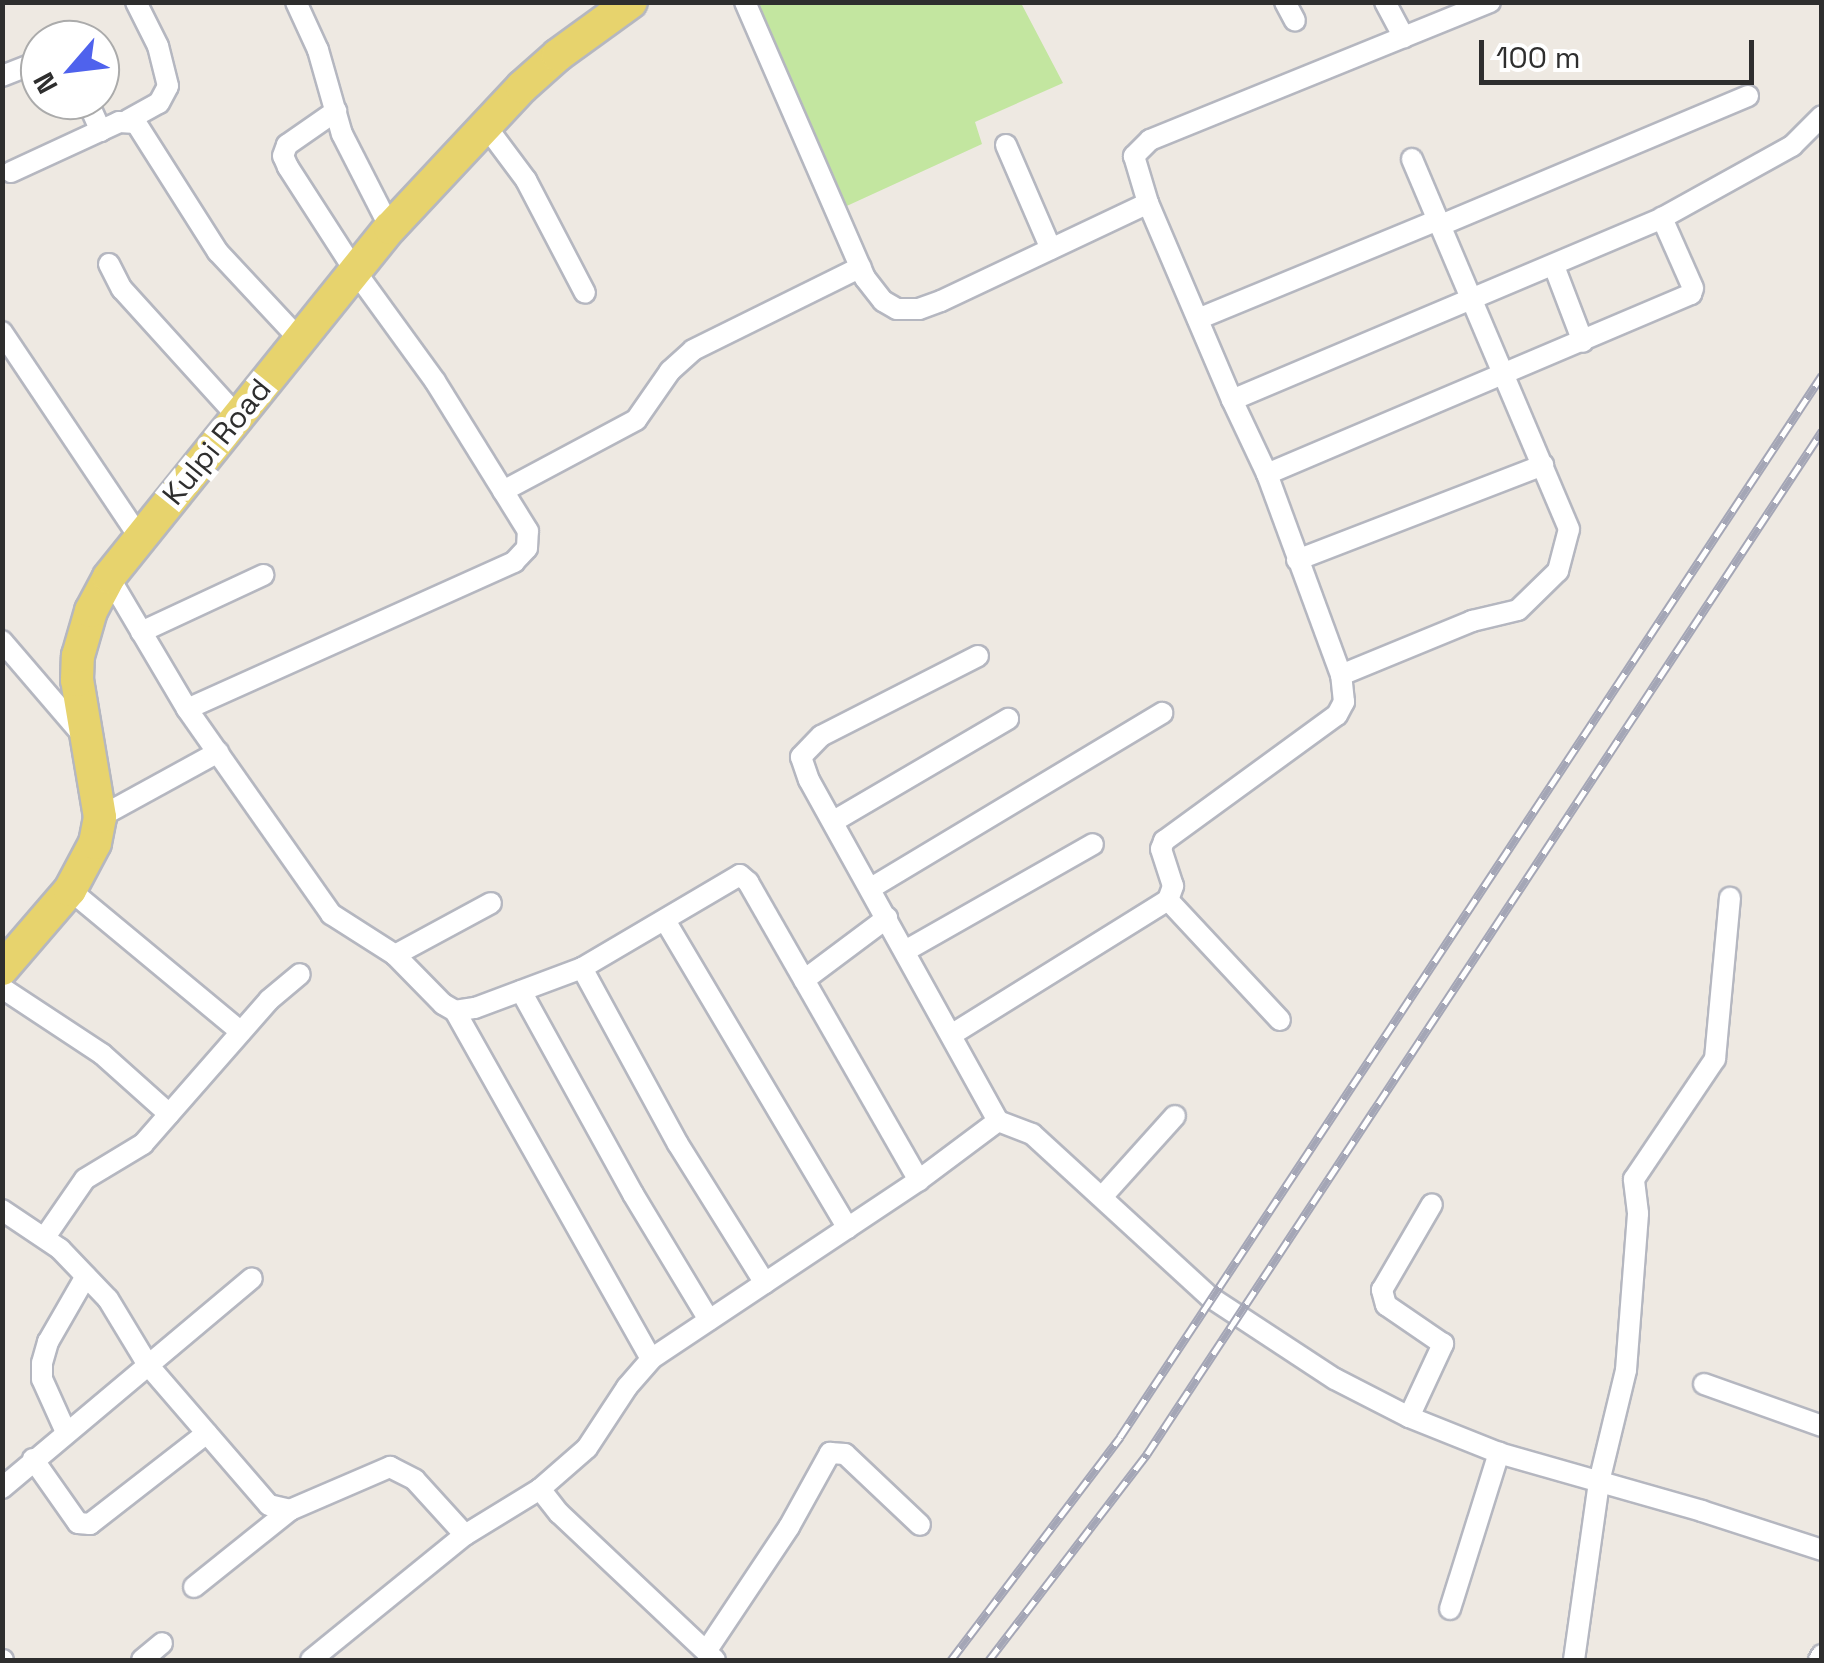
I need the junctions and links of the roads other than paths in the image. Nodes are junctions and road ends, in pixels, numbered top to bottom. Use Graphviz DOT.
graph roads {
  1 [pos="136,2"];
  2 [pos="296,2"];
  3 [pos="630,2"];
  4 [pos="745,2"];
  5 [pos="1385,2"];
  6 [pos="1490,2"];
  7 [pos="1404,37"];
  8 [pos="1748,96"];
  9 [pos="336,112"];
  10 [pos="1822,116"];
  11 [pos="96,120"];
  12 [pos="128,120"];
  13 [pos="485,126"];
  14 [pos="101,130"];
  15 [pos="1006,146"];
  16 [pos="1412,159"];
  17 [pos="11,172"];
  18 [pos="1148,203"];
  19 [pos="1662,218"];
  20 [pos="1440,222"];
  21 [pos="390,228"];
  22 [pos="1051,250"];
  23 [pos="109,264"];
  24 [pos="1554,266"];
  25 [pos="861,267"];
  26 [pos="355,271"];
  27 [pos="586,293"];
  28 [pos="1475,300"];
  29 [pos="1198,319"];
  30 [pos="2,332"];
  31 [pos="299,340"];
  32 [pos="1583,342"];
  33 [pos="1506,374"];
  34 [pos="1232,400"];
  35 [pos="238,416"];
  36 [pos="1543,465"];
  37 [pos="1267,474"];
  38 [pos="503,491"];
  39 [pos="140,538"];
  40 [pos="1297,560"];
  41 [pos="263,575"];
  42 [pos="109,578"];
  43 [pos="142,632"];
  44 [pos="2,642"];
  45 [pos="978,656"];
  46 [pos="1341,675"];
  47 [pos="187,709"];
  48 [pos="1162,714"];
  49 [pos="1008,718"];
  50 [pos="89,744"];
  51 [pos="218,752"];
  52 [pos="100,817"];
  53 [pos="834,822"];
  54 [pos="1093,844"];
  55 [pos="871,888"];
  56 [pos="70,890"];
  57 [pos="1730,898"];
  58 [pos="1168,900"];
  59 [pos="490,904"];
  60 [pos="887,918"];
  61 [pos="666,922"];
  62 [pos="905,952"];
  63 [pos="395,955"];
  64 [pos="582,968"];
  65 [pos="2,970"];
  66 [pos="300,974"];
  67 [pos="804,980"];
  68 [pos="2,988"];
  69 [pos="521,991"];
  70 [pos="455,1010"];
  71 [pos="1280,1020"];
  72 [pos="241,1032"];
  73 [pos="951,1035"];
  74 [pos="169,1114"];
  75 [pos="1174,1116"];
  76 [pos="998,1121"];
  77 [pos="919,1180"];
  78 [pos="1102,1197"];
  79 [pos="1432,1204"];
  80 [pos="2,1210"];
  81 [pos="848,1228"];
  82 [pos="45,1236"];
  83 [pos="86,1276"];
  84 [pos="252,1278"];
  85 [pos="765,1283"];
  86 [pos="709,1320"];
  87 [pos="652,1359"];
  88 [pos="148,1365"];
  89 [pos="1704,1384"];
  90 [pos="1409,1416"];
  91 [pos="1822,1426"];
  92 [pos="66,1430"];
  93 [pos="208,1433"];
  94 [pos="1499,1453"];
  95 [pos="33,1459"];
  96 [pos="1598,1482"];
  97 [pos="2,1488"];
  98 [pos="540,1489"];
  99 [pos="290,1510"];
  100 [pos="920,1525"];
  101 [pos="465,1535"];
  102 [pos="1822,1550"];
  103 [pos="194,1587"];
  104 [pos="1450,1608"];
  105 [pos="162,1644"];
  106 [pos="334,1654"];
  107 [pos="711,1655"];
  108 [pos="142,1660"];
  109 [pos="311,1660"];
  110 [pos="1574,1660"];
  1 -- 12 [label="street"];
  2 -- 9 [label="street"];
  3 -- 13 [label="main road, Kulpi Road"];
  4 -- 25 [label="street"];
  5 -- 7 [label="street"];
  6 -- 7 [label="street"];
  7 -- 18 [label="street"];
  8 -- 20 [label="street"];
  9 -- 21 [label="street"];
  9 -- 26 [label="street"];
  10 -- 19 [label="street"];
  11 -- 14 [label="street"];
  12 -- 14 [label="street"];
  12 -- 31 [label="street"];
  13 -- 21 [label="main road, Kulpi Road"];
  13 -- 27 [label="street"];
  14 -- 17 [label="street"];
  15 -- 22 [label="street"];
  16 -- 20 [label="street"];
  18 -- 22 [label="street"];
  18 -- 29 [label="street"];
  19 -- 24 [label="street"];
  19 -- 32 [label="street"];
  20 -- 28 [label="street"];
  20 -- 29 [label="street"];
  21 -- 26 [label="main road, Kulpi Road"];
  22 -- 25 [label="street"];
  23 -- 35 [label="street"];
  24 -- 28 [label="street"];
  24 -- 32 [label="street"];
  25 -- 38 [label="street"];
  26 -- 31 [label="main road, Kulpi Road"];
  26 -- 38 [label="street"];
  28 -- 33 [label="street"];
  28 -- 34 [label="street"];
  29 -- 34 [label="street"];
  30 -- 39 [label="street"];
  31 -- 35 [label="main road, Kulpi Road"];
  32 -- 33 [label="street"];
  33 -- 36 [label="street"];
  33 -- 37 [label="street"];
  34 -- 37 [label="street"];
  35 -- 39 [label="main road, Kulpi Road"];
  36 -- 40 [label="street"];
  36 -- 46 [label="street"];
  37 -- 40 [label="street"];
  38 -- 47 [label="street"];
  39 -- 42 [label="main road, Kulpi Road"];
  40 -- 46 [label="street"];
  41 -- 43 [label="street"];
  42 -- 43 [label="street"];
  42 -- 50 [label="main road, Kulpi Road"];
  43 -- 47 [label="street"];
  44 -- 50 [label="street"];
  45 -- 53 [label="street"];
  46 -- 58 [label="street"];
  47 -- 51 [label="street"];
  48 -- 55 [label="street"];
  49 -- 53 [label="street"];
  50 -- 52 [label="main road, Kulpi Road"];
  51 -- 52 [label="street"];
  51 -- 63 [label="street"];
  52 -- 56 [label="main road, Kulpi Road"];
  53 -- 55 [label="street"];
  54 -- 62 [label="street"];
  55 -- 60 [label="street"];
  56 -- 65 [label="main road, Kulpi Road"];
  56 -- 72 [label="street"];
  57 -- 96 [label="street"];
  58 -- 71 [label="street"];
  58 -- 73 [label="street"];
  59 -- 63 [label="street"];
  60 -- 62 [label="street"];
  60 -- 67 [label="street"];
  61 -- 64 [label="street"];
  61 -- 67 [label="street"];
  61 -- 81 [label="street"];
  62 -- 73 [label="street"];
  63 -- 70 [label="street"];
  64 -- 69 [label="street"];
  64 -- 85 [label="street"];
  66 -- 72 [label="street"];
  67 -- 77 [label="street"];
  68 -- 74 [label="street"];
  69 -- 70 [label="street"];
  69 -- 86 [label="street"];
  70 -- 87 [label="street"];
  72 -- 74 [label="street"];
  73 -- 76 [label="street"];
  74 -- 82 [label="street"];
  75 -- 78 [label="street"];
  76 -- 77 [label="street"];
  76 -- 78 [label="street"];
  77 -- 81 [label="street"];
  78 -- 90 [label="street"];
  79 -- 90 [label="street"];
  80 -- 82 [label="street"];
  81 -- 85 [label="street"];
  82 -- 83 [label="street"];
  83 -- 88 [label="street"];
  83 -- 92 [label="street"];
  84 -- 88 [label="street"];
  85 -- 86 [label="street"];
  86 -- 87 [label="street"];
  87 -- 98 [label="street"];
  88 -- 92 [label="street"];
  88 -- 93 [label="street"];
  89 -- 91 [label="street"];
  90 -- 94 [label="street"];
  92 -- 95 [label="street"];
  93 -- 95 [label="street"];
  93 -- 99 [label="street"];
  94 -- 96 [label="street"];
  94 -- 104 [label="street"];
  95 -- 97 [label="street"];
  96 -- 102 [label="street"];
  96 -- 110 [label="street"];
  98 -- 101 [label="street"];
  98 -- 107 [label="street"];
  99 -- 101 [label="street"];
  99 -- 103 [label="street"];
  100 -- 107 [label="street"];
  101 -- 106 [label="street"];
  105 -- 108 [label="street"];
  106 -- 109 [label="street"];
}
